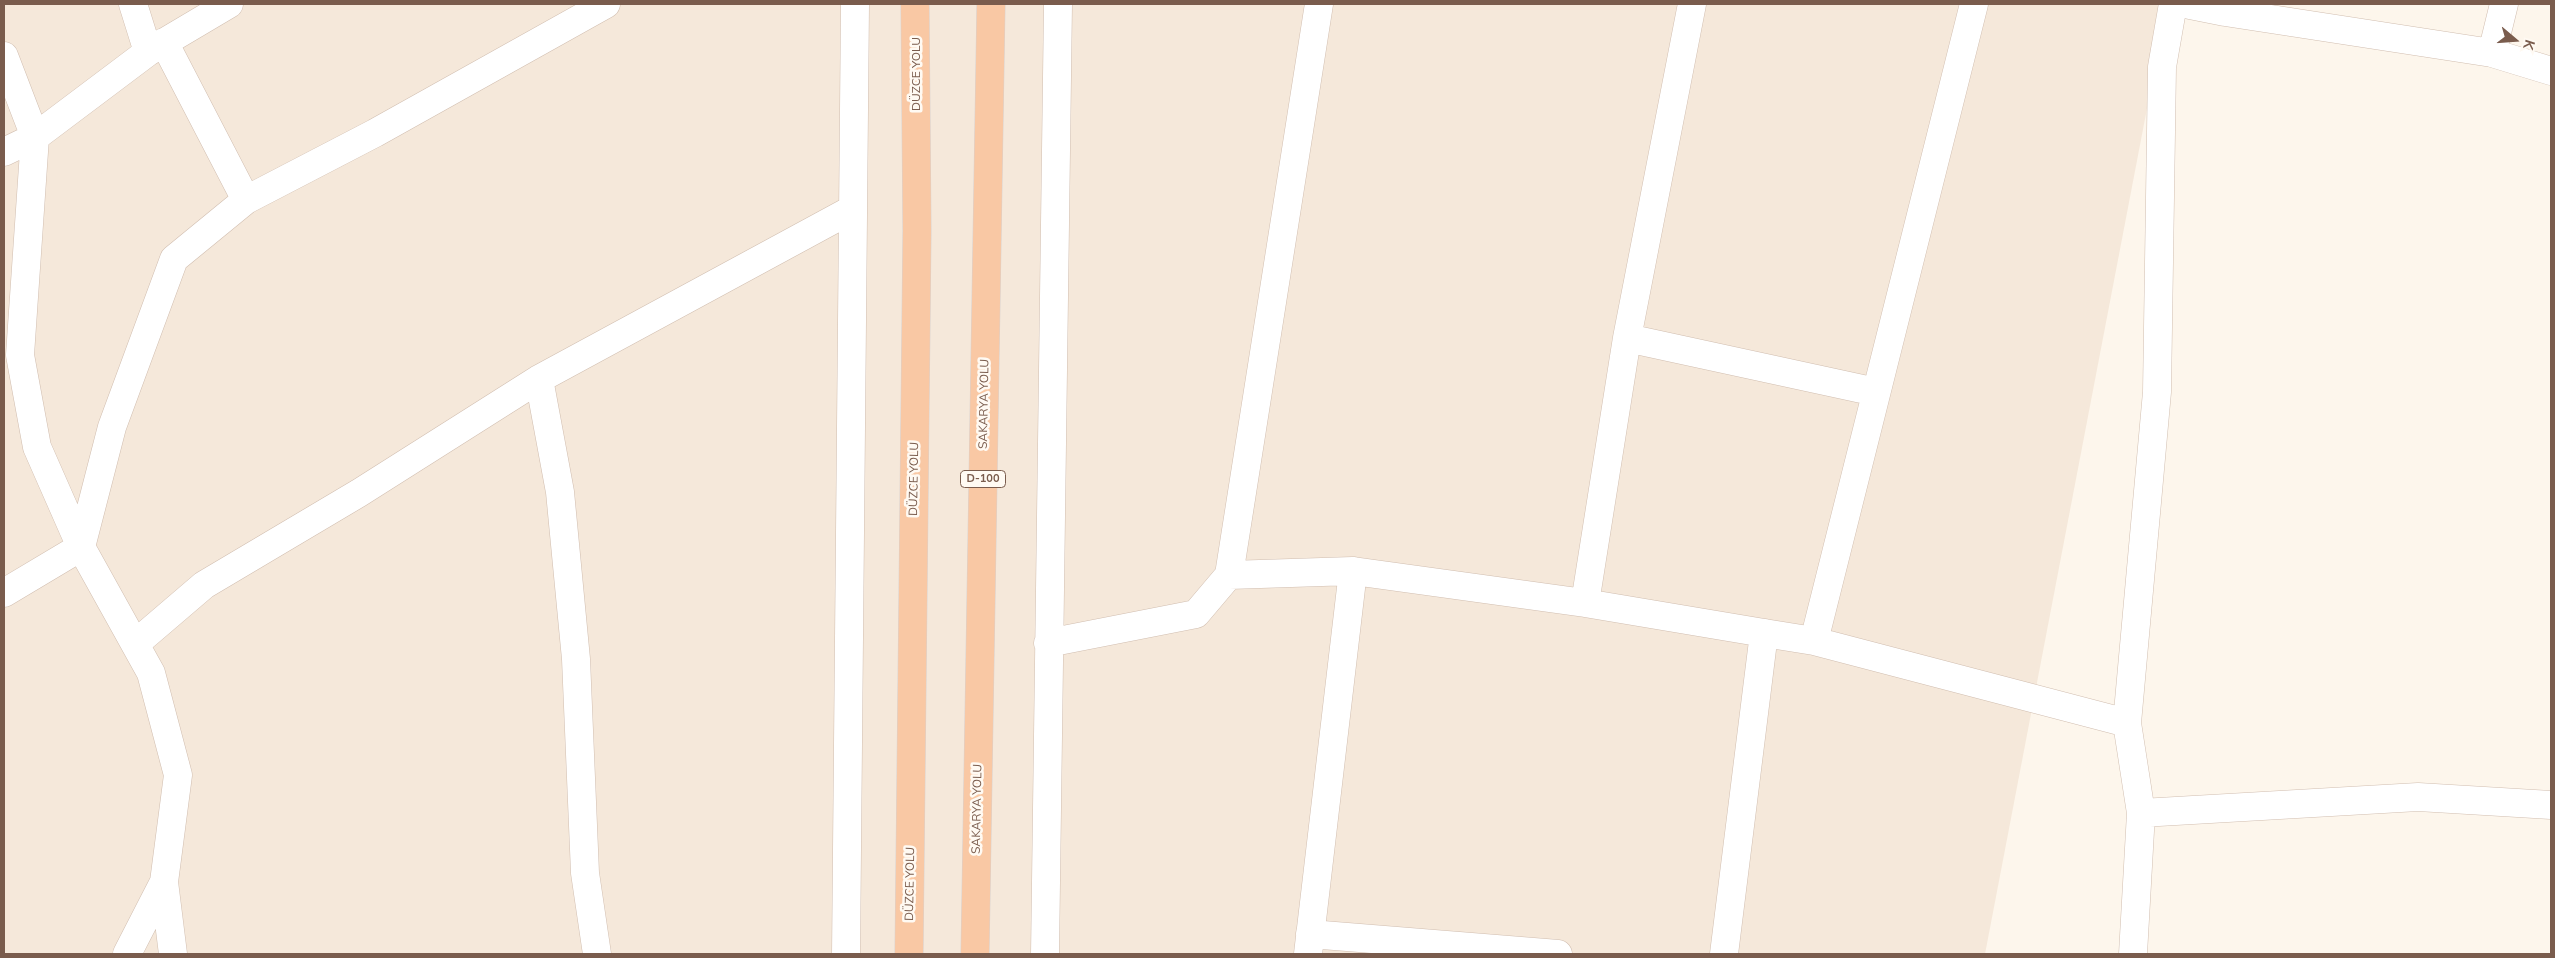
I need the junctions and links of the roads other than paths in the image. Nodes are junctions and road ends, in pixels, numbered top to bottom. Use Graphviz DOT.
graph roads {
  1 [pos="133,4"];
  2 [pos="229,4"];
  3 [pos="606,4"];
  4 [pos="855,4"];
  5 [pos="915,4"];
  6 [pos="991,4"];
  7 [pos="1058,4"];
  8 [pos="1319,4"];
  9 [pos="1692,4"];
  10 [pos="1974,4"];
  11 [pos="2173,4"];
  12 [pos="2185,4"];
  13 [pos="2504,4"];
  14 [pos="156,47"];
  15 [pos="2492,53"];
  16 [pos="4,56"];
  17 [pos="2551,71"];
  18 [pos="34,138"];
  19 [pos="4,152"];
  20 [pos="246,200"];
  21 [pos="851,210"];
  22 [pos="1627,338"];
  23 [pos="539,379"];
  24 [pos="1876,392"];
  25 [pos="81,547"];
  26 [pos="1353,571"];
  27 [pos="1229,575"];
  28 [pos="4,593"];
  29 [pos="1586,603"];
  30 [pos="1764,633"];
  31 [pos="1814,641"];
  32 [pos="1048,643"];
  33 [pos="135,644"];
  34 [pos="2127,723"];
  35 [pos="2551,805"];
  36 [pos="2141,813"];
  37 [pos="164,882"];
  38 [pos="1309,944"];
  39 [pos="127,954"];
  40 [pos="173,954"];
  41 [pos="596,954"];
  42 [pos="846,954"];
  43 [pos="909,954"];
  44 [pos="975,954"];
  45 [pos="1045,954"];
  46 [pos="1558,954"];
  47 [pos="1724,954"];
  48 [pos="2133,954"];
  1 -- 14 [label="street"];
  2 -- 14 [label="street"];
  3 -- 20 [label="street"];
  4 -- 21 [label="street"];
  5 -- 43 [label="highway, DÜZCE YOLU"];
  6 -- 44 [label="highway, SAKARYA YOLU / D-100"];
  7 -- 32 [label="street"];
  8 -- 27 [label="street"];
  9 -- 22 [label="street"];
  10 -- 24 [label="street"];
  11 -- 34 [label="street"];
  12 -- 15 [label="street"];
  13 -- 15 [label="street"];
  14 -- 18 [label="street"];
  14 -- 20 [label="street"];
  15 -- 17 [label="street"];
  16 -- 18 [label="street"];
  18 -- 19 [label="street"];
  18 -- 25 [label="street"];
  20 -- 25 [label="street"];
  21 -- 23 [label="street"];
  21 -- 42 [label="street"];
  22 -- 24 [label="street"];
  22 -- 29 [label="street"];
  23 -- 33 [label="street"];
  23 -- 41 [label="street"];
  24 -- 31 [label="street"];
  25 -- 28 [label="street"];
  25 -- 33 [label="street"];
  26 -- 27 [label="street"];
  26 -- 29 [label="street"];
  26 -- 38 [label="street"];
  27 -- 32 [label="street"];
  29 -- 30 [label="street"];
  30 -- 31 [label="street"];
  30 -- 47 [label="street"];
  31 -- 34 [label="street"];
  32 -- 45 [label="street"];
  33 -- 37 [label="street"];
  34 -- 36 [label="street"];
  35 -- 36 [label="street"];
  36 -- 48 [label="street"];
  37 -- 39 [label="street"];
  37 -- 40 [label="street"];
  38 -- 46 [label="street"];
}
